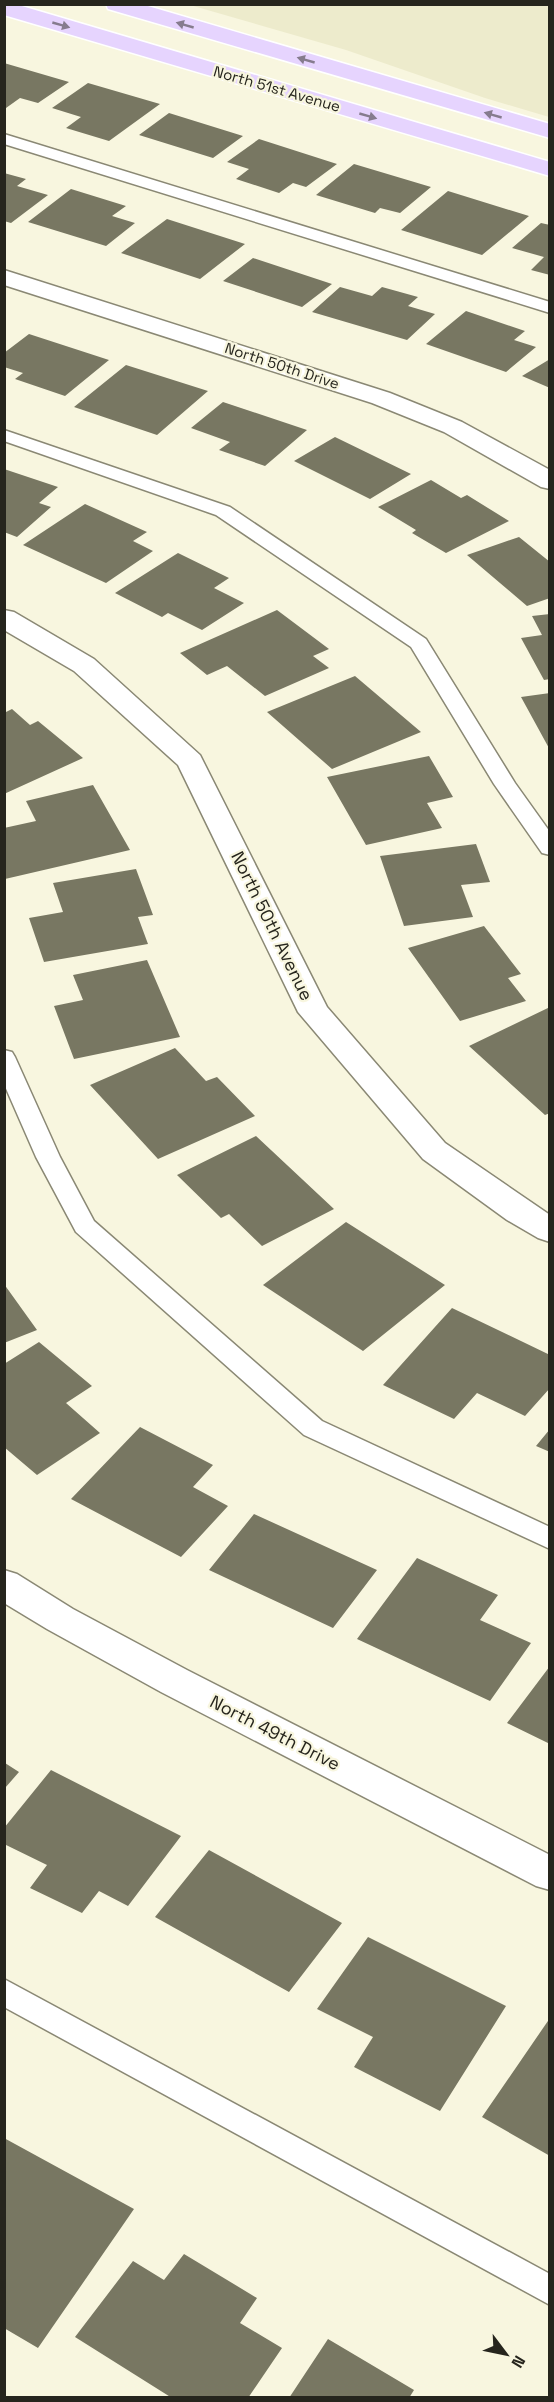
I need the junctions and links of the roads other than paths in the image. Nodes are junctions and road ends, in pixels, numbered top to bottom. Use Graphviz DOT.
graph roads {
  1 [pos="116,4"];
  2 [pos="4,8"];
  3 [pos="549,131"];
  4 [pos="4,139"];
  5 [pos="549,169"];
  6 [pos="4,277"];
  7 [pos="549,308"];
  8 [pos="4,435"];
  9 [pos="549,481"];
  10 [pos="4,618"];
  11 [pos="549,848"];
  12 [pos="4,1057"];
  13 [pos="549,1230"];
  14 [pos="549,1539"];
  15 [pos="4,1584"];
  16 [pos="549,1874"];
  17 [pos="4,1992"];
  18 [pos="549,2291"];
  3 -- 1 [label="main road, North 51st Avenue, one-way"];
  2 -- 5 [label="main road, North 51st Avenue, one-way"];
  4 -- 7 [label="lane"];
  6 -- 9 [label="street, North 50th Drive"];
  8 -- 11 [label="lane"];
  10 -- 13 [label="street, North 50th Avenue"];
  12 -- 14 [label="lane"];
  15 -- 16 [label="street, North 49th Drive"];
  17 -- 18 [label="lane"];
}
